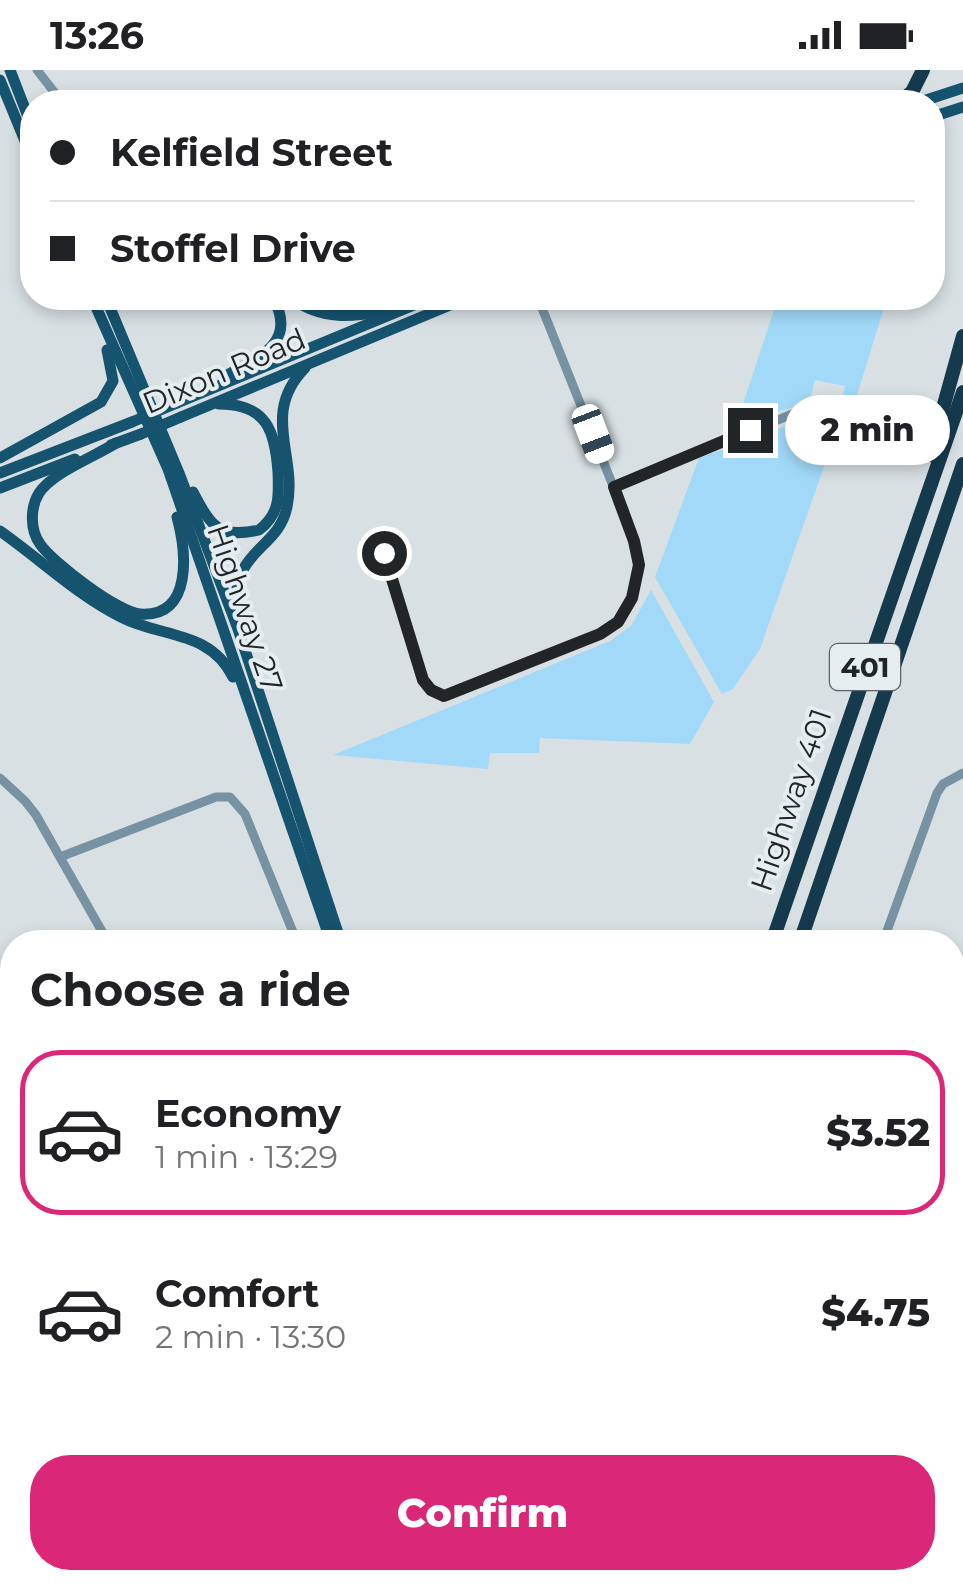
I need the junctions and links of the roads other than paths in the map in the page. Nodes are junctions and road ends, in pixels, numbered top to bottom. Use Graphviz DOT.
graph roads {
  1 [pos="10,70"];
  2 [pos="37,70"];
  3 [pos="0,80"];
  4 [pos="53,90"];
  5 [pos="20,96"];
  6 [pos="0,101"];
  7 [pos="15,116"];
  8 [pos="20,128"];
  9 [pos="111,310"];
  10 [pos="117,310"];
  11 [pos="277,310"];
  12 [pos="310,310"];
  13 [pos="387,310"];
  14 [pos="405,310"];
  15 [pos="431,310"];
  16 [pos="543,310"];
  17 [pos="98,312"];
  18 [pos="373,329"];
  19 [pos="963,336"];
  20 [pos="124,340"];
  21 [pos="311,362"];
  22 [pos="963,392"];
  23 [pos="194,396"];
  24 [pos="210,405"];
  25 [pos="851,415"];
  26 [pos="116,444"];
  27 [pos="0,458"];
  28 [pos="963,464"];
  29 [pos="173,471"];
  30 [pos="0,473"];
  31 [pos="614,487"];
  32 [pos="0,488"];
  33 [pos="0,532"];
  34 [pos="380,541"];
  35 [pos="900,566"];
  36 [pos="238,629"];
  37 [pos="249,702"];
  38 [pos="963,773"];
  39 [pos="0,778"];
  40 [pos="60,856"];
  41 [pos="101,930"];
  42 [pos="292,930"];
  43 [pos="328,930"];
  44 [pos="337,930"];
  45 [pos="776,930"];
  46 [pos="804,930"];
  47 [pos="886,930"];
  1 -- 5 [label="main road"];
  2 -- 4 [label="street"];
  3 -- 7 [label="main road"];
  6 -- 7 [label="main road"];
  7 -- 8 [label="main road"];
  9 -- 20 [label="main road, Highway 27"];
  10 -- 20 [label="main road"];
  11 -- 23 [label="main road"];
  12 -- 13 [label="main road"];
  14 -- 18 [label="main road, Dixon Road"];
  15 -- 18 [label="main road, Dixon Road"];
  16 -- 31 [label="street"];
  17 -- 27 [label="main road"];
  17 -- 29 [label="main road, Highway 27"];
  18 -- 21 [label="main road, Dixon Road"];
  18 -- 23 [label="main road, Dixon Road"];
  19 -- 35 [label="highway"];
  20 -- 29 [label="main road, Highway 27"];
  21 -- 24 [label="main road, Dixon Road"];
  21 -- 36 [label="main road"];
  22 -- 35 [label="highway, Highway 401 / 401"];
  23 -- 30 [label="main road, Dixon Road, bridge"];
  24 -- 26 [label="main road, Dixon Road, bridge"];
  24 -- 29 [label="main road"];
  25 -- 31 [label="street"];
  26 -- 29 [label="main road"];
  26 -- 32 [label="main road, Dixon Road"];
  28 -- 46 [label="highway, Highway 401 / 401"];
  29 -- 36 [label="main road, Highway 27"];
  29 -- 37 [label="main road, Highway 27"];
  31 -- 34 [label="street"];
  33 -- 37 [label="main road"];
  35 -- 45 [label="highway, Highway 401 / 401"];
  36 -- 44 [label="main road, Highway 27"];
  37 -- 43 [label="main road, Highway 27"];
  38 -- 47 [label="street"];
  39 -- 40 [label="street"];
  40 -- 41 [label="street"];
  40 -- 42 [label="street"];
}
